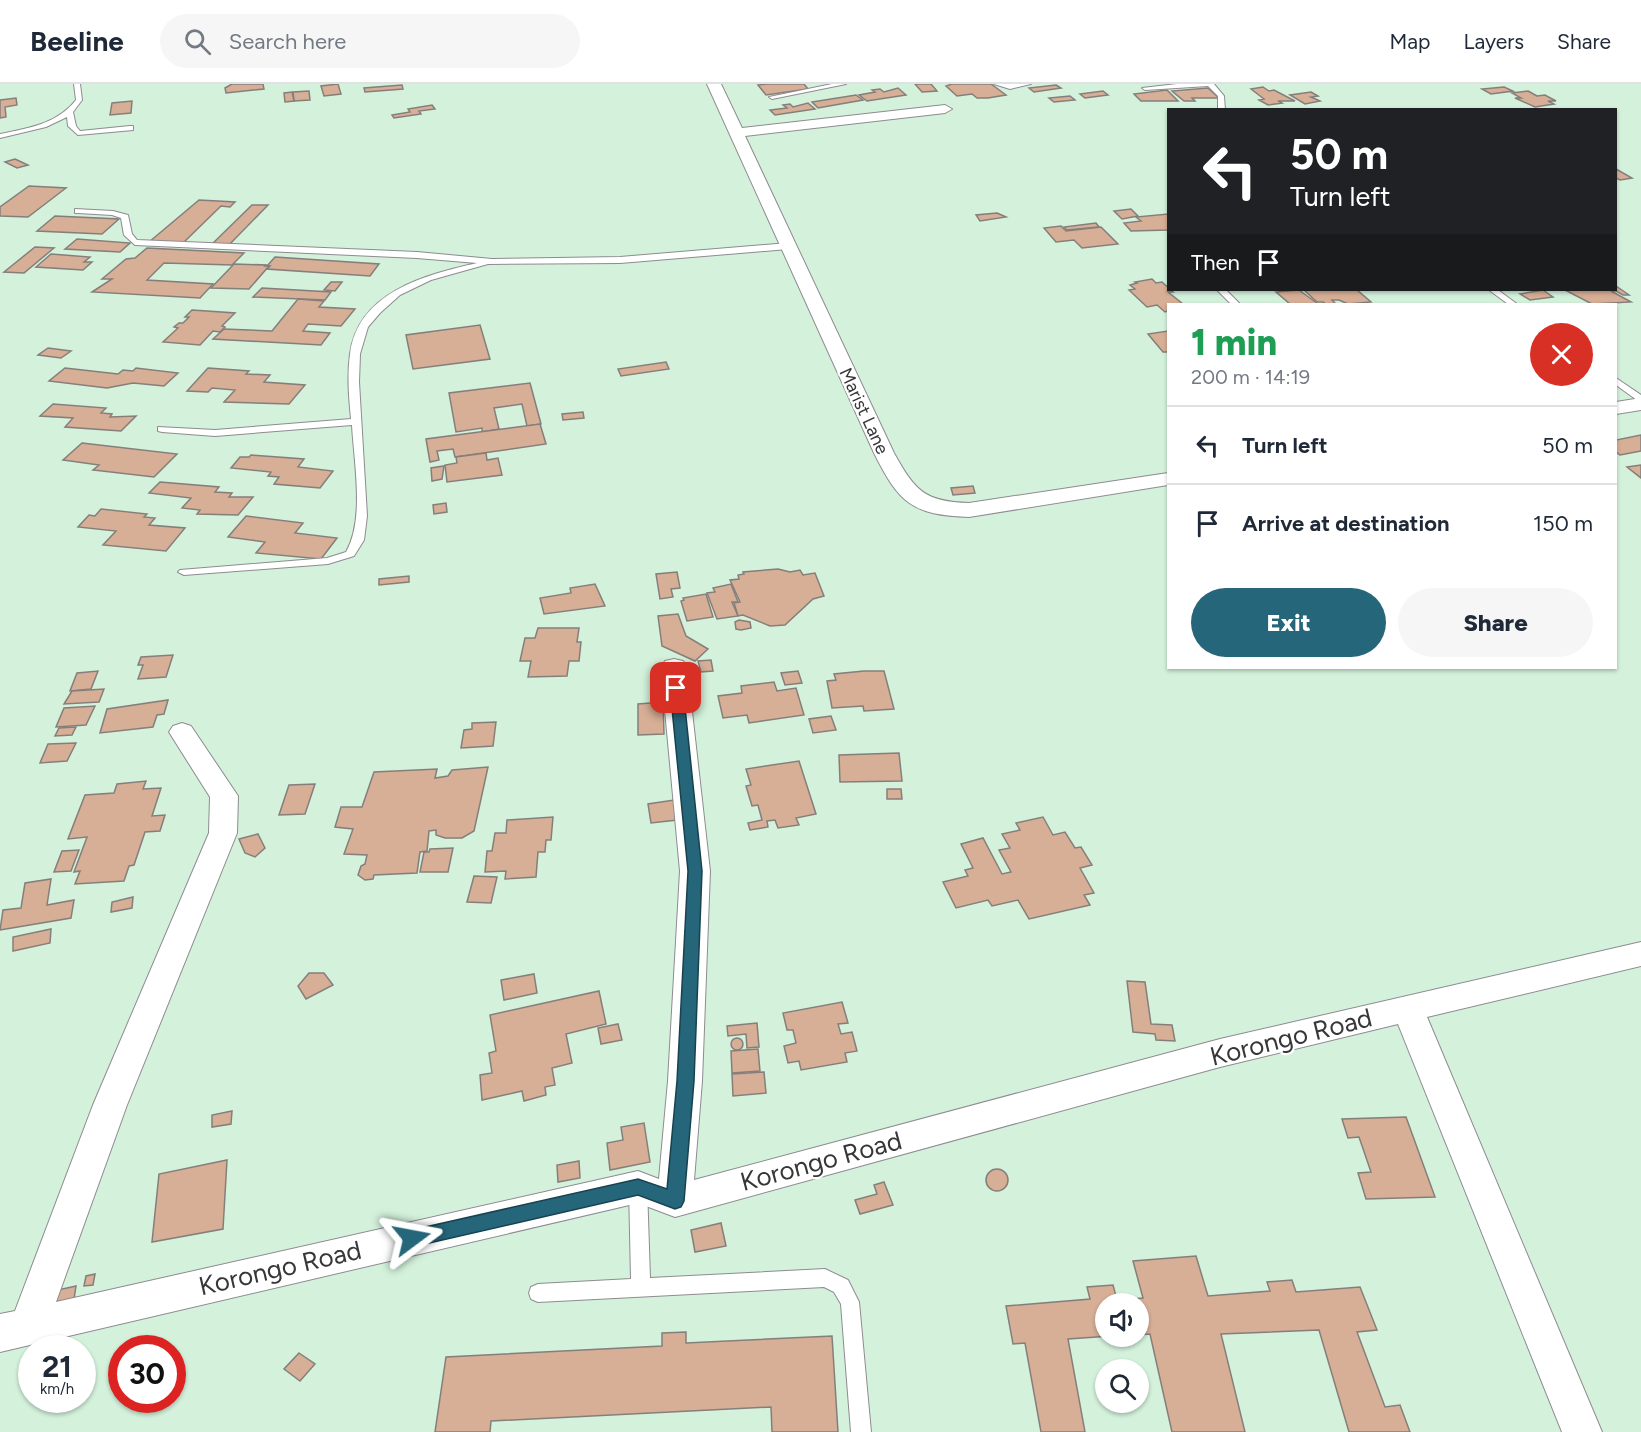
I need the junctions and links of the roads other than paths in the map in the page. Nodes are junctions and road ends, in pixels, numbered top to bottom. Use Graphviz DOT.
graph roads {
  1 [pos="77,84"];
  2 [pos="714,84"];
  3 [pos="843,84"];
  4 [pos="998,84"];
  5 [pos="1028,84"];
  6 [pos="1210,84"];
  7 [pos="1145,88"];
  8 [pos="772,96"];
  9 [pos="1222,108"];
  10 [pos="945,109"];
  11 [pos="69,111"];
  12 [pos="130,128"];
  13 [pos="736,133"];
  14 [pos="0,136"];
  15 [pos="78,211"];
  16 [pos="788,246"];
  17 [pos="492,262"];
  18 [pos="1222,291"];
  19 [pos="1494,291"];
  20 [pos="1235,303"];
  21 [pos="1512,303"];
  22 [pos="1617,382"];
  23 [pos="1641,402"];
  24 [pos="1617,408"];
  25 [pos="357,422"];
  26 [pos="162,429"];
  27 [pos="1167,479"];
  28 [pos="184,572"];
  29 [pos="674,667"];
  30 [pos="182,732"];
  31 [pos="1641,954"];
  32 [pos="1407,1008"];
  33 [pos="638,1187"];
  34 [pos="675,1201"];
  35 [pos="641,1286"];
  36 [pos="538,1293"];
  37 [pos="14,1330"];
  38 [pos="861,1432"];
  39 [pos="1582,1432"];
  1 -- 11 [label="lane"];
  2 -- 13 [label="street, Marist Lane"];
  3 -- 8 [label="lane"];
  4 -- 5 [label="lane"];
  6 -- 7 [label="lane"];
  6 -- 9 [label="lane"];
  10 -- 13 [label="street"];
  11 -- 12 [label="lane"];
  11 -- 14 [label="lane"];
  13 -- 16 [label="street, Marist Lane"];
  15 -- 17 [label="lane"];
  16 -- 17 [label="lane"];
  16 -- 27 [label="street, Marist Lane"];
  17 -- 25 [label="lane"];
  18 -- 20 [label="lane"];
  19 -- 21 [label="lane"];
  22 -- 23 [label="lane"];
  23 -- 24 [label="street"];
  25 -- 26 [label="lane"];
  25 -- 28 [label="lane"];
  29 -- 34 [label="street"];
  30 -- 37 [label="street"];
  31 -- 32 [label="street, Korongo Road"];
  32 -- 34 [label="street, Korongo Road"];
  32 -- 39 [label="street"];
  33 -- 34 [label="street"];
  33 -- 35 [label="lane"];
  33 -- 37 [label="street, Korongo Road"];
  35 -- 36 [label="lane"];
  35 -- 38 [label="lane"];
}
